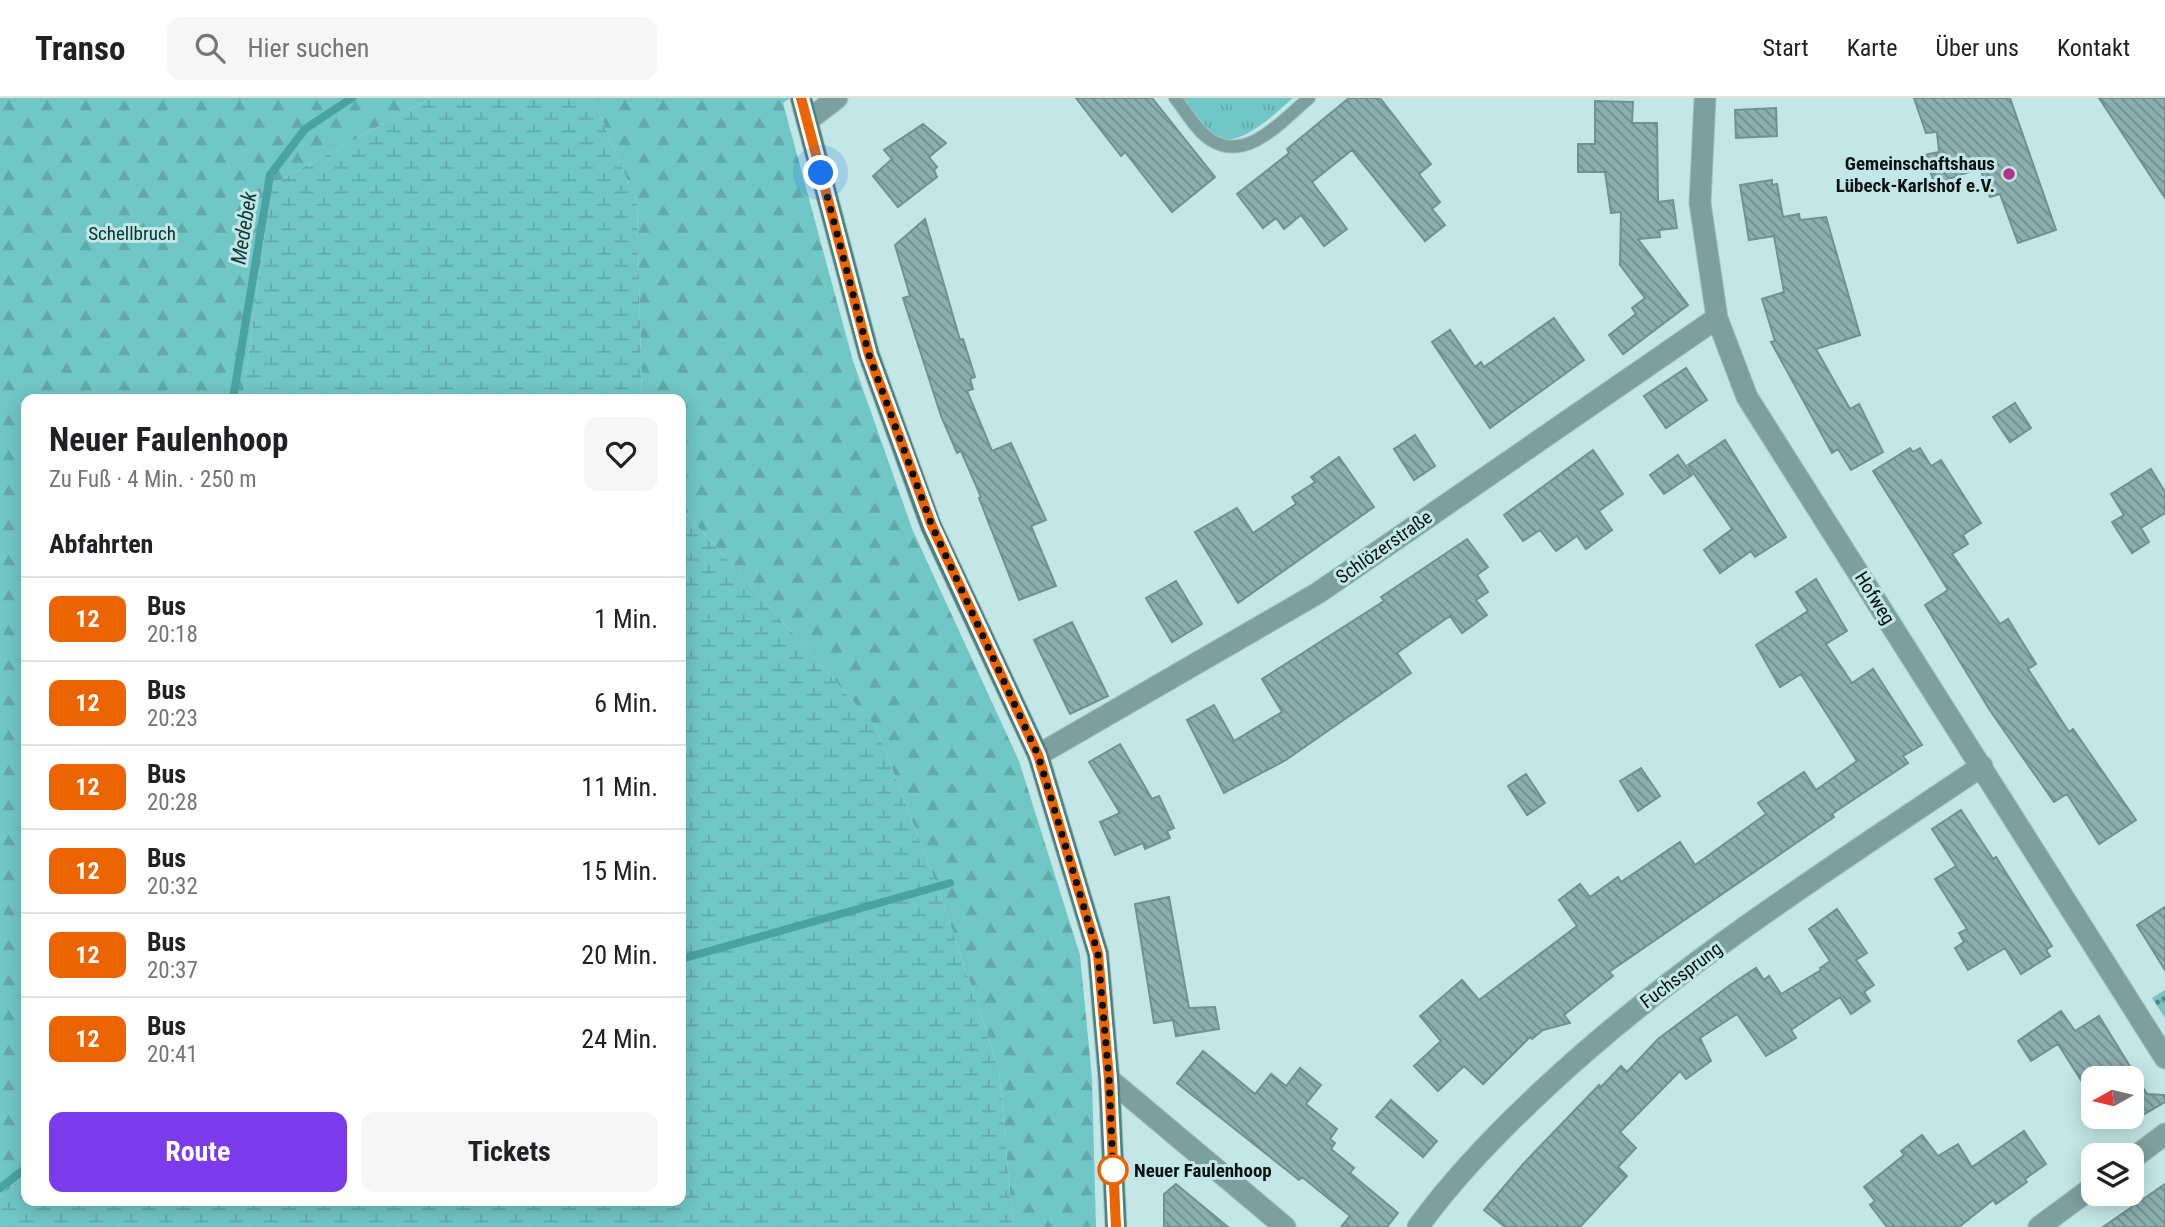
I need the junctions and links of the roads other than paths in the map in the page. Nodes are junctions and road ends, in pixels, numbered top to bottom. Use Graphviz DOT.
graph roads {
  1 [pos="801,98"];
  2 [pos="837,98"];
  3 [pos="1175,98"];
  4 [pos="1309,98"];
  5 [pos="1704,98"];
  6 [pos="807,121"];
  7 [pos="1717,318"];
  8 [pos="1038,755"];
  9 [pos="1982,766"];
  10 [pos="2165,1058"];
  11 [pos="1109,1079"];
  12 [pos="2165,1134"];
  13 [pos="2144,1150"];
  14 [pos="2081,1196"];
  15 [pos="1116,1227"];
  16 [pos="1286,1227"];
  17 [pos="1418,1227"];
  18 [pos="2039,1227"];
  1 -- 6 [label="street"];
  2 -- 6 [label="street"];
  3 -- 4 [label="lane"];
  5 -- 7 [label="street, Hofweg"];
  6 -- 8 [label="street"];
  7 -- 8 [label="street, Schlözerstraße"];
  7 -- 9 [label="street, Hofweg"];
  8 -- 11 [label="street"];
  9 -- 10 [label="street, Hofweg"];
  9 -- 17 [label="street, Fuchssprung"];
  11 -- 15 [label="street"];
  11 -- 16 [label="street"];
  12 -- 13 [label="street"];
  14 -- 18 [label="street"];
}
